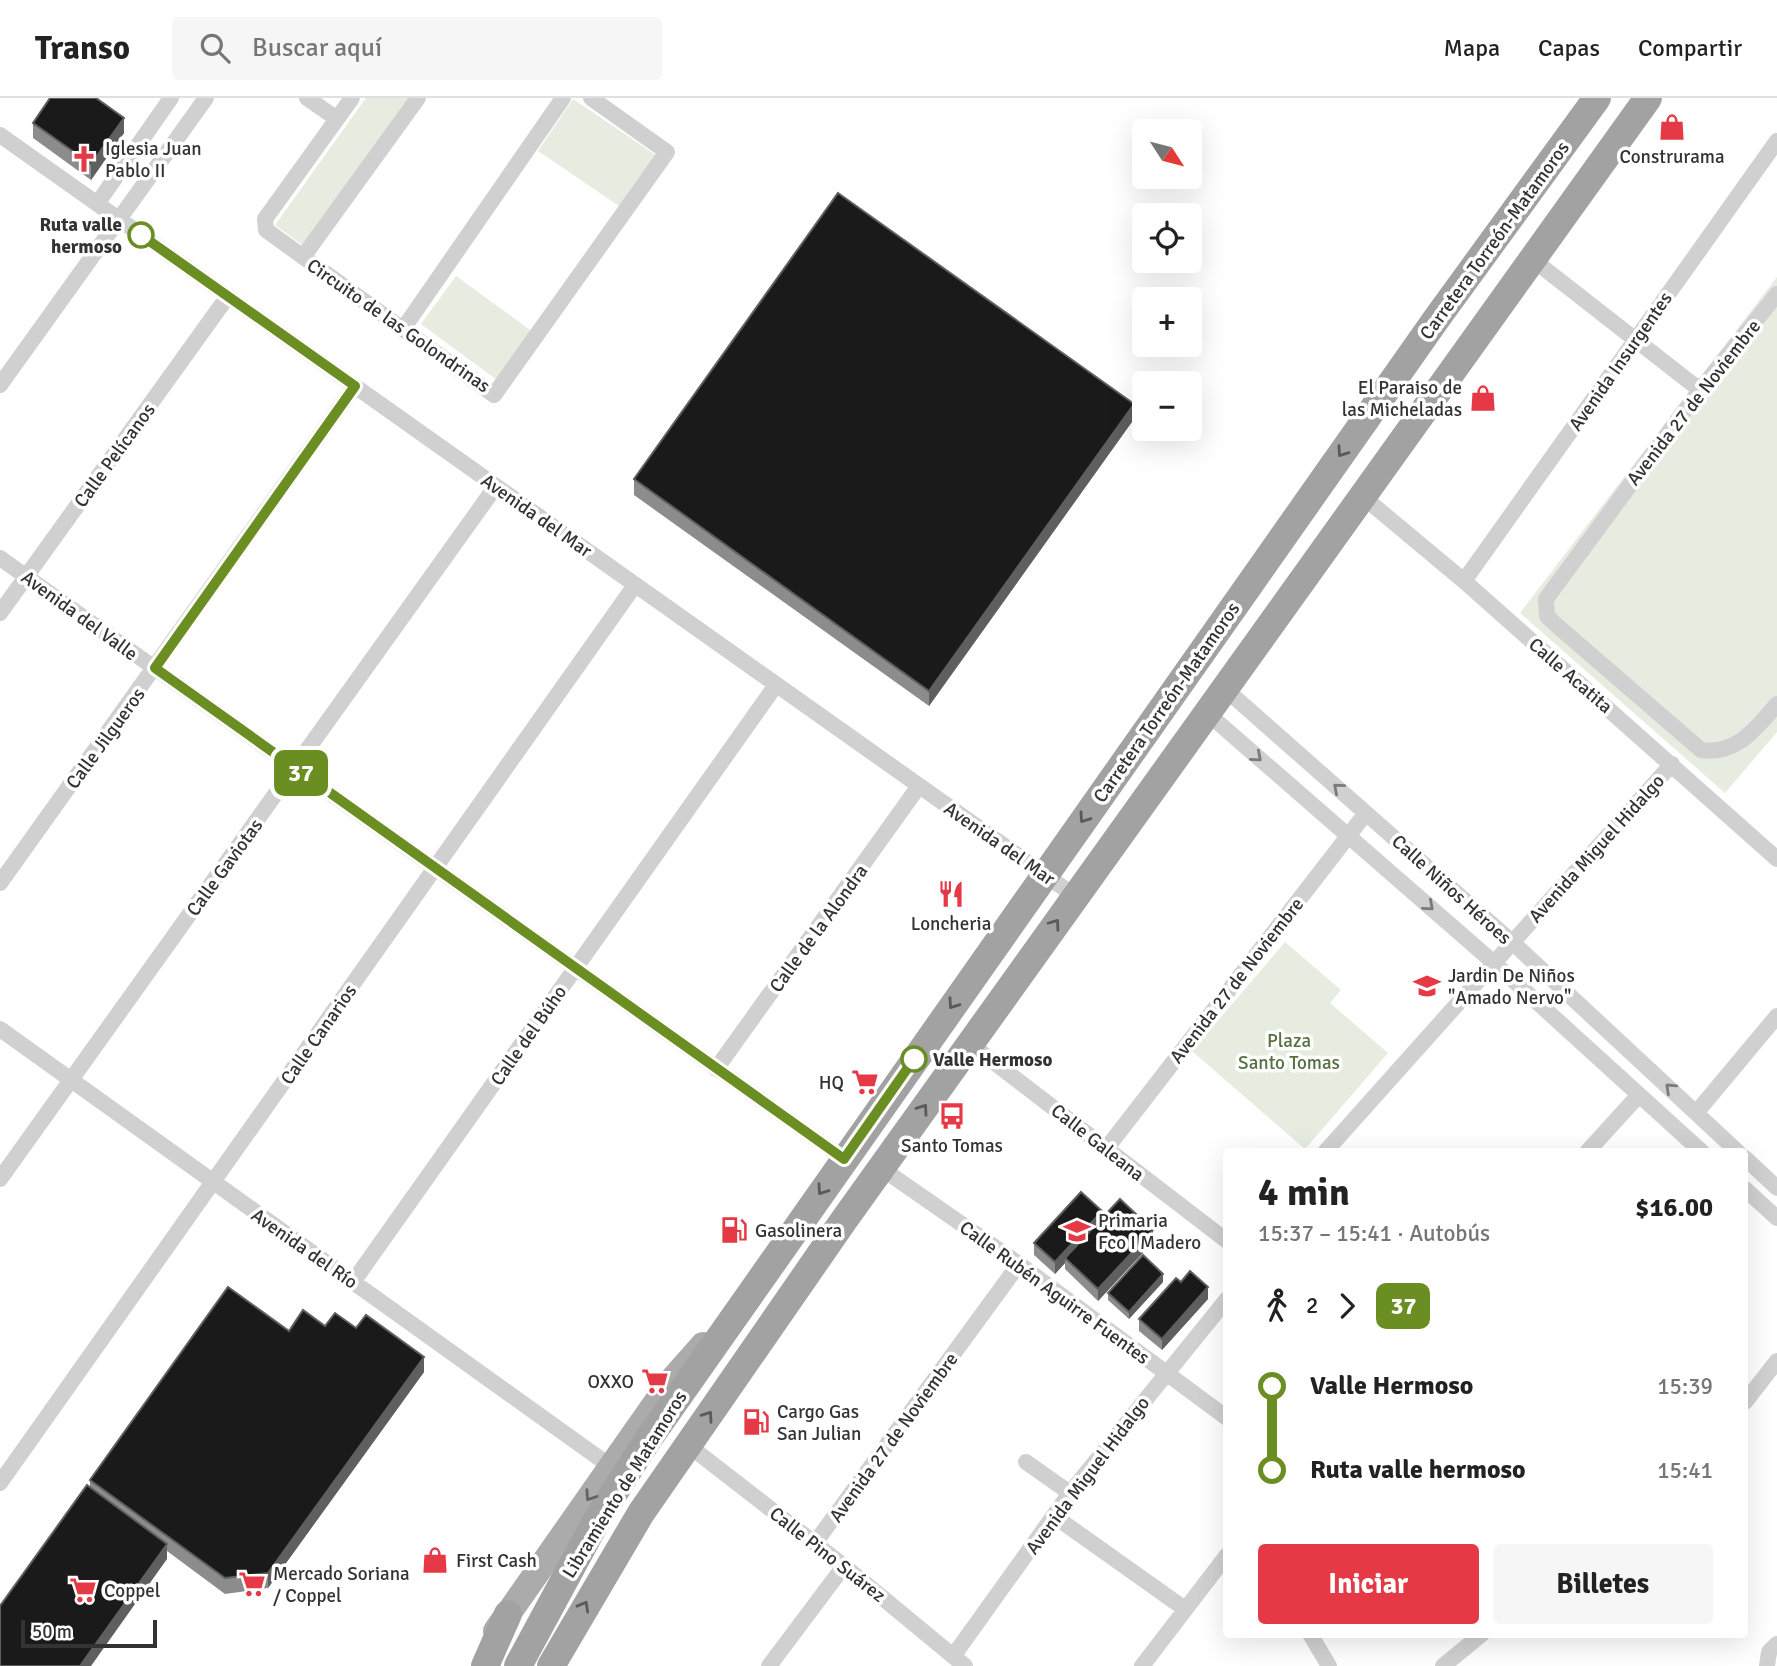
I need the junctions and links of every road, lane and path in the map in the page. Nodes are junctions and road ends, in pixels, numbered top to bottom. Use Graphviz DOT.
graph roads {
  1 [pos="171,98"];
  2 [pos="206,98"];
  3 [pos="307,98"];
  4 [pos="351,98"];
  5 [pos="418,98"];
  6 [pos="563,98"];
  7 [pos="591,98"];
  8 [pos="1597,98"];
  9 [pos="1648,98"];
  10 [pos="337,119"];
  11 [pos="1777,141"];
  12 [pos="2,142"];
  13 [pos="97,204"];
  14 [pos="119,219"];
  15 [pos="303,257"];
  16 [pos="1532,259"];
  17 [pos="1777,294"];
  18 [pos="228,296"];
  19 [pos="403,329"];
  20 [pos="1636,340"];
  21 [pos="0,385"];
  22 [pos="355,386"];
  23 [pos="1700,390"];
  24 [pos="496,486"];
  25 [pos="1361,495"];
  26 [pos="0,558"];
  27 [pos="26,577"];
  28 [pos="1464,582"];
  29 [pos="635,585"];
  30 [pos="0,613"];
  31 [pos="155,668"];
  32 [pos="776,685"];
  33 [pos="1223,687"];
  34 [pos="1777,704"];
  35 [pos="1206,712"];
  36 [pos="1672,764"];
  37 [pos="294,768"];
  38 [pos="919,786"];
  39 [pos="1366,813"];
  40 [pos="1348,835"];
  41 [pos="1777,859"];
  42 [pos="434,869"];
  43 [pos="1045,875"];
  44 [pos="0,883"];
  45 [pos="1075,896"];
  46 [pos="1512,942"];
  47 [pos="1493,962"];
  48 [pos="574,969"];
  49 [pos="1777,1016"];
  50 [pos="0,1029"];
  51 [pos="969,1043"];
  52 [pos="716,1069"];
  53 [pos="70,1081"];
  54 [pos="1637,1096"];
  55 [pos="1696,1113"];
  56 [pos="1330,1148"];
  57 [pos="1591,1148"];
  58 [pos="1697,1148"];
  59 [pos="1732,1148"];
  60 [pos="1106,1149"];
  61 [pos="844,1159"];
  62 [pos="1748,1163"];
  63 [pos="881,1168"];
  64 [pos="0,1179"];
  65 [pos="213,1182"];
  66 [pos="1777,1188"];
  67 [pos="1748,1192"];
  68 [pos="1777,1218"];
  69 [pos="1223,1238"];
  70 [pos="1019,1264"];
  71 [pos="353,1282"];
  72 [pos="1223,1304"];
  73 [pos="738,1308"];
  74 [pos="1777,1362"];
  75 [pos="1166,1372"];
  76 [pos="1748,1398"];
  77 [pos="1223,1415"];
  78 [pos="688,1445"];
  79 [pos="1026,1462"];
  80 [pos="610,1466"];
  81 [pos="0,1483"];
  82 [pos="1070,1493"];
  83 [pos="1054,1516"];
  84 [pos="815,1543"];
  85 [pos="1223,1560"];
  86 [pos="844,1566"];
  87 [pos="1185,1609"];
  88 [pos="508,1614"];
  89 [pos="1312,1638"];
  90 [pos="1477,1638"];
  91 [pos="1777,1644"];
  92 [pos="959,1661"];
  93 [pos="1445,1665"];
  94 [pos="472,1666"];
  95 [pos="485,1666"];
  96 [pos="518,1666"];
  97 [pos="551,1666"];
  98 [pos="769,1666"];
  99 [pos="1142,1666"];
  100 [pos="1329,1666"];
  101 [pos="1767,1666"];
  1 -- 13 [label="street"];
  2 -- 14 [label="street"];
  3 -- 10 [label="street"];
  4 -- 10 [label="street, Circuito de las Golondrinas"];
  5 -- 15 [label="street"];
  6 -- 19 [label="street"];
  7 -- 19 [label="street, Circuito de las Golondrinas"];
  8 -- 43 [label="highway, Carretera Torreón-Matamoros, one-way"];
  9 -- 16 [label="highway"];
  10 -- 15 [label="street, Circuito de las Golondrinas"];
  11 -- 20 [label="street, Avenida Insurgentes"];
  12 -- 13 [label="street, Avenida del Mar"];
  13 -- 14 [label="street, Avenida del Mar"];
  14 -- 18 [label="street, Avenida del Mar"];
  14 -- 21 [label="street"];
  15 -- 19 [label="street, Circuito de las Golondrinas"];
  16 -- 20 [label="street"];
  16 -- 25 [label="highway"];
  17 -- 23 [label="street, Avenida 27 de Noviembre"];
  18 -- 22 [label="street, Avenida del Mar"];
  18 -- 27 [label="street, Calle Pelícanos"];
  20 -- 23 [label="street"];
  20 -- 28 [label="street, Avenida Insurgentes"];
  22 -- 24 [label="street, Avenida del Mar"];
  22 -- 31 [label="street, Calle Jilgueros"];
  23 -- 34 [label="street, Avenida 27 de Noviembre"];
  24 -- 29 [label="street, Avenida del Mar"];
  24 -- 37 [label="street, Calle Gaviotas"];
  25 -- 28 [label="street, Calle Acatita"];
  25 -- 33 [label="highway"];
  26 -- 27 [label="street, Avenida del Valle"];
  27 -- 30 [label="street, Calle Pelícanos"];
  27 -- 31 [label="street, Avenida del Valle"];
  28 -- 36 [label="street, Calle Acatita"];
  29 -- 32 [label="street, Avenida del Mar"];
  29 -- 42 [label="street, Calle Canarios"];
  31 -- 37 [label="street, Avenida del Valle"];
  31 -- 44 [label="street, Calle Jilgueros"];
  32 -- 38 [label="street, Avenida del Mar"];
  32 -- 48 [label="street, Calle del Búho"];
  33 -- 35 [label="highway"];
  39 -- 33 [label="street, Calle Niños Héroes, one-way"];
  35 -- 40 [label="street, Calle Niños Héroes, one-way"];
  35 -- 45 [label="highway"];
  36 -- 41 [label="street, Calle Acatita"];
  36 -- 46 [label="street, Avenida Miguel Hidalgo"];
  37 -- 42 [label="street, Avenida del Valle"];
  37 -- 53 [label="street, Calle Gaviotas"];
  38 -- 43 [label="street, Avenida del Mar"];
  38 -- 52 [label="street, Calle de la Alondra"];
  39 -- 40 [label="street, Avenida 27 de Noviembre"];
  39 -- 46 [label="street, Calle Niños Héroes"];
  40 -- 47 [label="street, Calle Niños Héroes, one-way"];
  40 -- 60 [label="street, Avenida 27 de Noviembre"];
  42 -- 48 [label="street, Avenida del Valle"];
  42 -- 65 [label="street, Calle Canarios"];
  43 -- 45 [label="street, Avenida del Mar"];
  43 -- 61 [label="highway, Carretera Torreón-Matamoros, one-way"];
  51 -- 45 [label="highway, one-way"];
  46 -- 47 [label="street, Avenida Miguel Hidalgo"];
  55 -- 46 [label="street, Calle Niños Héroes, one-way"];
  47 -- 54 [label="street, Calle Niños Héroes"];
  47 -- 56 [label="street, Avenida Miguel Hidalgo"];
  48 -- 52 [label="street, Avenida del Valle"];
  48 -- 71 [label="street, Calle del Búho"];
  49 -- 55 [label="street"];
  50 -- 53 [label="street, Avenida del Río"];
  51 -- 60 [label="street, Calle Galeana"];
  63 -- 51 [label="highway, one-way"];
  52 -- 61 [label="street, Avenida del Valle"];
  53 -- 64 [label="street, Calle Gaviotas"];
  53 -- 65 [label="street, Avenida del Río"];
  54 -- 57 [label="street"];
  54 -- 58 [label="street, Calle Niños Héroes"];
  55 -- 59 [label="street, Calle Niños Héroes"];
  60 -- 69 [label="street, Calle Galeana"];
  61 -- 73 [label="highway, Carretera Torreón-Matamoros, one-way"];
  62 -- 66 [label="street, Calle Niños Héroes"];
  63 -- 70 [label="street, Calle Rubén Aguirre Fuentes"];
  78 -- 63 [label="highway, one-way"];
  65 -- 71 [label="street, Avenida del Río"];
  65 -- 81 [label="street, Calle Canarios"];
  67 -- 68 [label="street"];
  70 -- 75 [label="street, Calle Rubén Aguirre Fuentes"];
  70 -- 84 [label="street, Avenida 27 de Noviembre"];
  71 -- 80 [label="street, Avenida del Río"];
  72 -- 75 [label="street, Avenida Miguel Hidalgo"];
  73 -- 80 [label="main road"];
  73 -- 96 [label="highway, Libramiento de Matamoros"];
  74 -- 76 [label="street"];
  75 -- 77 [label="street, Calle Rubén Aguirre Fuentes"];
  75 -- 82 [label="street, Avenida Miguel Hidalgo"];
  78 -- 84 [label="street, Calle Pino Suárez"];
  97 -- 78 [label="highway, one-way"];
  79 -- 82 [label="street"];
  80 -- 88 [label="main road, one-way"];
  82 -- 83 [label="street, Avenida Miguel Hidalgo"];
  83 -- 87 [label="street"];
  83 -- 92 [label="street, Avenida Miguel Hidalgo"];
  84 -- 86 [label="street, Calle Pino Suárez"];
  85 -- 87 [label="street"];
  86 -- 92 [label="street, Calle Pino Suárez"];
  86 -- 98 [label="street"];
  87 -- 99 [label="street"];
  88 -- 94 [label="main road"];
  88 -- 95 [label="highway"];
  89 -- 100 [label="street"];
  90 -- 93 [label="street"];
  91 -- 101 [label="street"];
}
